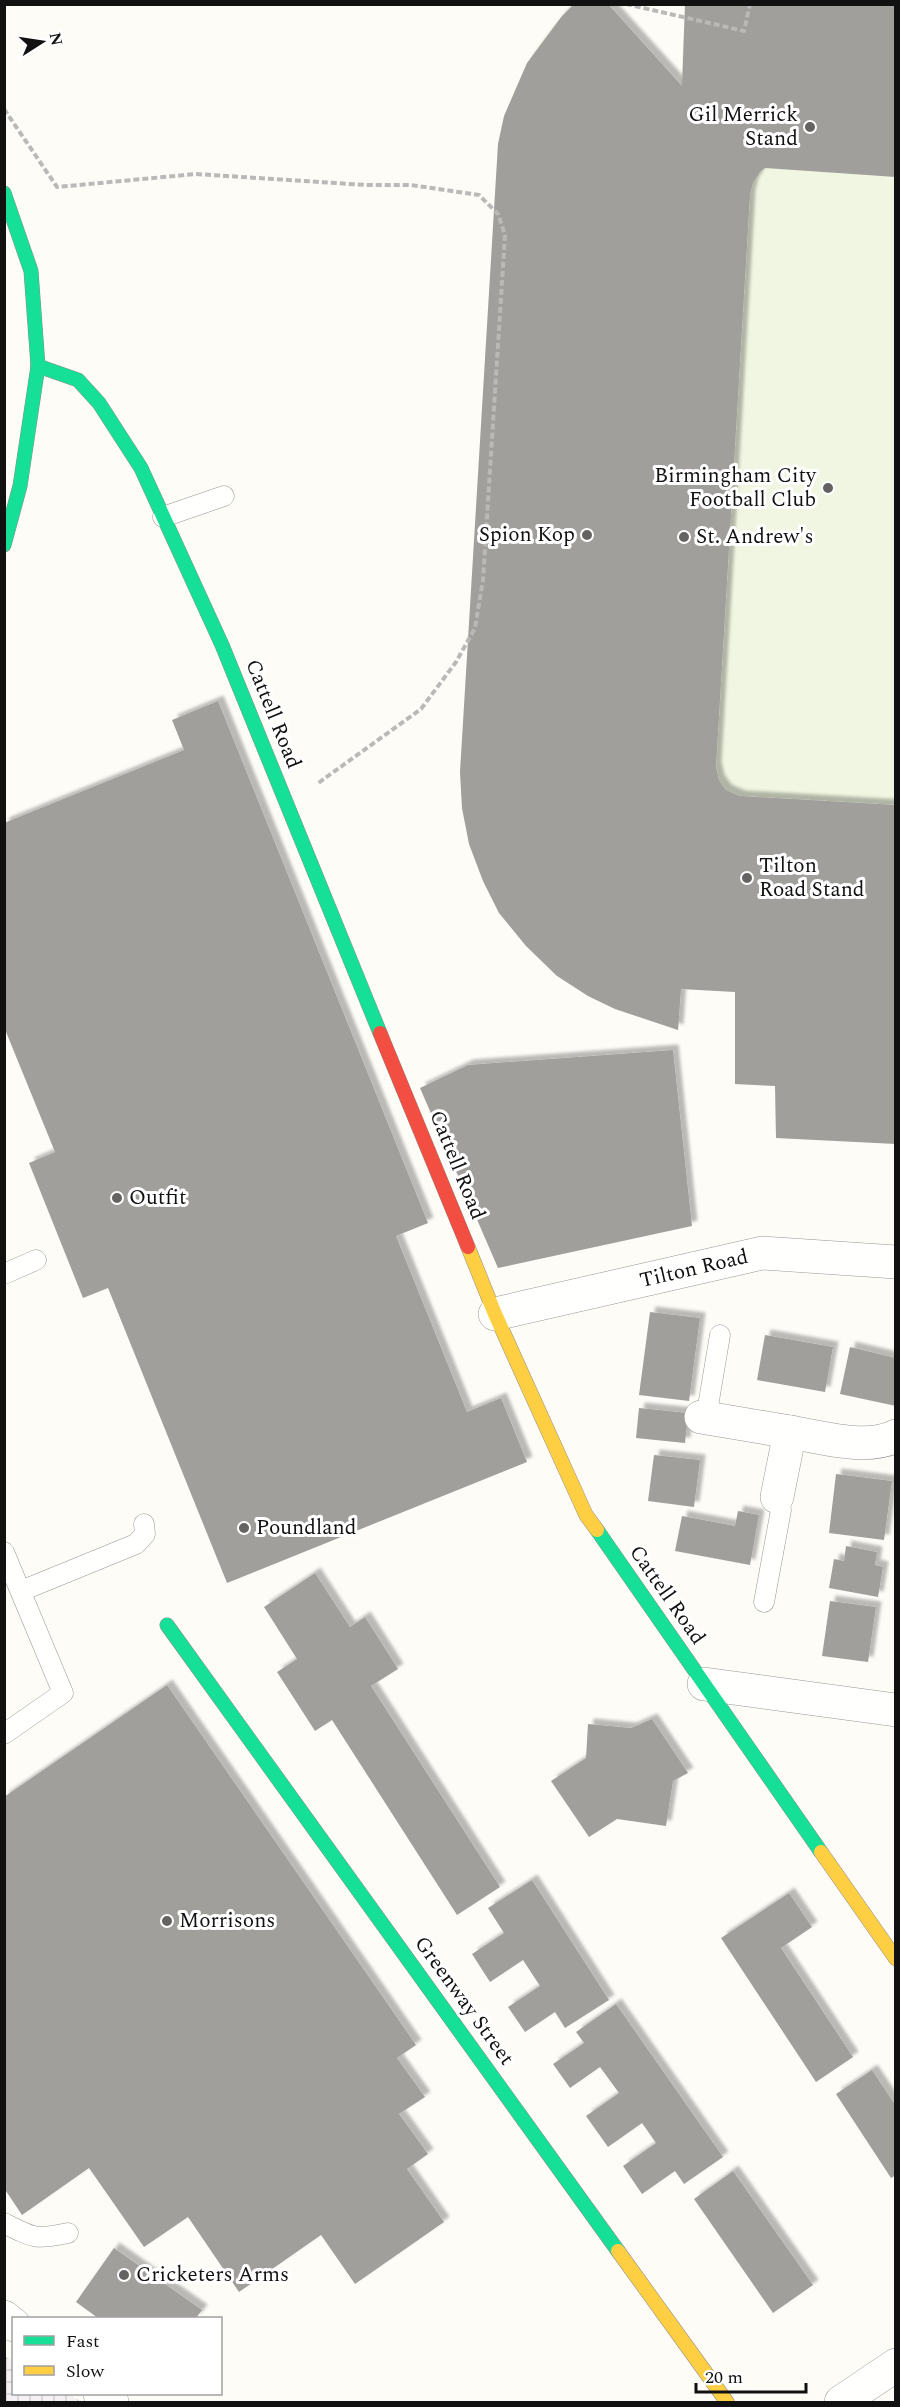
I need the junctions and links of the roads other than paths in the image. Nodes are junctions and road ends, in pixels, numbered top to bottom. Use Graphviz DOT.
graph roads {
  1 [pos="4,193"];
  2 [pos="38,366"];
  3 [pos="224,496"];
  4 [pos="163,517"];
  5 [pos="4,545"];
  6 [pos="36,1260"];
  7 [pos="896,1262"];
  8 [pos="4,1274"];
  9 [pos="495,1314"];
  10 [pos="720,1335"];
  11 [pos="704,1418"];
  12 [pos="790,1432"];
  13 [pos="896,1436"];
  14 [pos="777,1497"];
  15 [pos="144,1524"];
  16 [pos="4,1552"];
  17 [pos="21,1591"];
  18 [pos="764,1602"];
  19 [pos="167,1625"];
  20 [pos="704,1684"];
  21 [pos="896,1710"];
  22 [pos="4,1734"];
  23 [pos="896,1959"];
  24 [pos="4,2223"];
  25 [pos="68,2233"];
  26 [pos="896,2365"];
  27 [pos="727,2403"];
  28 [pos="841,2403"];
  1 -- 2 [label="main road"];
  2 -- 4 [label="main road, Cattell Road"];
  2 -- 5 [label="main road"];
  3 -- 4 [label="lane"];
  4 -- 9 [label="main road, Cattell Road"];
  6 -- 8 [label="lane"];
  7 -- 9 [label="street, Tilton Road"];
  9 -- 20 [label="main road, Cattell Road"];
  10 -- 11 [label="lane"];
  11 -- 12 [label="street"];
  12 -- 13 [label="street"];
  12 -- 14 [label="street"];
  14 -- 18 [label="lane"];
  15 -- 17 [label="lane"];
  16 -- 17 [label="lane"];
  17 -- 22 [label="lane"];
  19 -- 27 [label="main road, Greenway Street"];
  20 -- 21 [label="street"];
  20 -- 23 [label="main road, Cattell Road"];
  24 -- 25 [label="lane"];
  26 -- 28 [label="street"];
}
